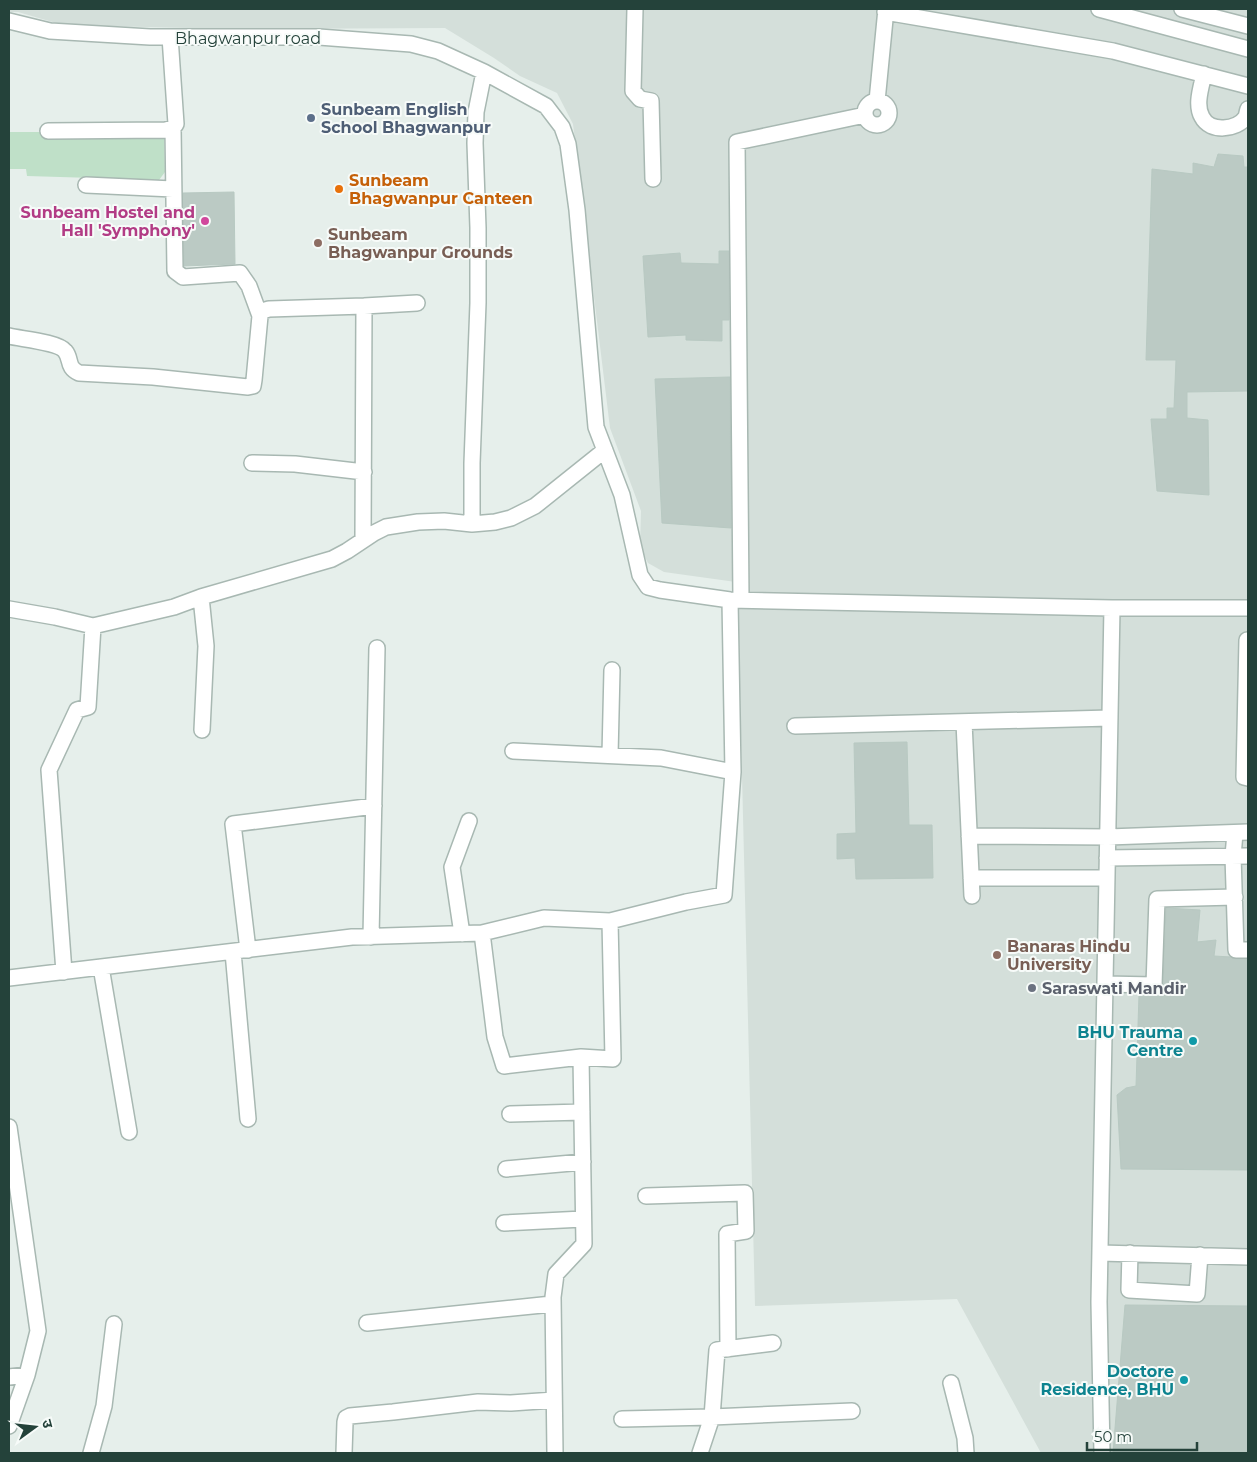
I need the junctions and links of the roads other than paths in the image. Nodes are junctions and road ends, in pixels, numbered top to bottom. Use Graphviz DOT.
graph roads {
  1 [pos="635,9"];
  2 [pos="1099,9"];
  3 [pos="1182,9"];
  4 [pos="885,11"];
  5 [pos="9,21"];
  6 [pos="1248,26"];
  7 [pos="170,37"];
  8 [pos="1248,48"];
  9 [pos="484,72"];
  10 [pos="1204,74"];
  11 [pos="1248,86"];
  12 [pos="877,101"];
  13 [pos="1248,109"];
  14 [pos="865,115"];
  15 [pos="173,128"];
  16 [pos="48,130"];
  17 [pos="653,179"];
  18 [pos="86,185"];
  19 [pos="173,189"];
  20 [pos="417,303"];
  21 [pos="364,306"];
  22 [pos="260,316"];
  23 [pos="9,336"];
  24 [pos="605,450"];
  25 [pos="252,463"];
  26 [pos="364,472"];
  27 [pos="472,524"];
  28 [pos="363,540"];
  29 [pos="201,597"];
  30 [pos="735,600"];
  31 [pos="1112,608"];
  32 [pos="1248,608"];
  33 [pos="9,609"];
  34 [pos="92,626"];
  35 [pos="1248,640"];
  36 [pos="377,648"];
  37 [pos="612,670"];
  38 [pos="1110,718"];
  39 [pos="964,722"];
  40 [pos="795,726"];
  41 [pos="202,730"];
  42 [pos="1247,732"];
  43 [pos="513,751"];
  44 [pos="610,755"];
  45 [pos="733,772"];
  46 [pos="1248,778"];
  47 [pos="374,806"];
  48 [pos="469,821"];
  49 [pos="1242,832"];
  50 [pos="969,836"];
  51 [pos="1108,837"];
  52 [pos="1241,856"];
  53 [pos="1107,858"];
  54 [pos="972,878"];
  55 [pos="1107,878"];
  56 [pos="972,896"];
  57 [pos="1234,897"];
  58 [pos="610,921"];
  59 [pos="482,933"];
  60 [pos="462,934"];
  61 [pos="371,937"];
  62 [pos="248,950"];
  63 [pos="1248,950"];
  64 [pos="232,952"];
  65 [pos="101,967"];
  66 [pos="64,972"];
  67 [pos="9,978"];
  68 [pos="1105,984"];
  69 [pos="581,1057"];
  70 [pos="582,1112"];
  71 [pos="510,1114"];
  72 [pos="248,1119"];
  73 [pos="9,1127"];
  74 [pos="129,1132"];
  75 [pos="582,1162"];
  76 [pos="506,1169"];
  77 [pos="646,1196"];
  78 [pos="583,1219"];
  79 [pos="504,1224"];
  80 [pos="1100,1253"];
  81 [pos="1130,1253"];
  82 [pos="1200,1255"];
  83 [pos="1248,1257"];
  84 [pos="552,1304"];
  85 [pos="367,1323"];
  86 [pos="114,1324"];
  87 [pos="773,1343"];
  88 [pos="728,1348"];
  89 [pos="27,1375"];
  90 [pos="9,1377"];
  91 [pos="951,1384"];
  92 [pos="554,1400"];
  93 [pos="852,1411"];
  94 [pos="712,1417"];
  95 [pos="622,1419"];
  96 [pos="9,1426"];
  97 [pos="91,1453"];
  98 [pos="344,1453"];
  99 [pos="555,1453"];
  100 [pos="700,1453"];
  101 [pos="966,1453"];
  102 [pos="1102,1453"];
  1 -- 17 [label="street"];
  2 -- 8 [label="street"];
  3 -- 6 [label="street"];
  4 -- 10 [label="street"];
  4 -- 12 [label="street"];
  5 -- 7 [label="street, Bhagwanpur road"];
  7 -- 9 [label="street, Bhagwanpur road"];
  7 -- 15 [label="street"];
  9 -- 24 [label="street, Bhagwanpur road"];
  9 -- 27 [label="street"];
  10 -- 11 [label="street"];
  10 -- 13 [label="street"];
  12 -- 14 [label="street"];
  12 -- 14 [label="street"];
  14 -- 30 [label="street"];
  15 -- 16 [label="street"];
  15 -- 19 [label="street"];
  18 -- 19 [label="street"];
  19 -- 22 [label="street"];
  20 -- 21 [label="street"];
  21 -- 22 [label="street"];
  21 -- 26 [label="street"];
  22 -- 23 [label="street"];
  24 -- 27 [label="street"];
  24 -- 30 [label="street, Bhagwanpur road"];
  25 -- 26 [label="street"];
  26 -- 28 [label="street"];
  27 -- 28 [label="street"];
  28 -- 29 [label="street"];
  29 -- 34 [label="street"];
  29 -- 41 [label="street"];
  30 -- 31 [label="street, Bhagwanpur road"];
  30 -- 45 [label="street"];
  31 -- 32 [label="street, Bhagwanpur road"];
  31 -- 38 [label="street"];
  33 -- 34 [label="street"];
  34 -- 66 [label="street"];
  35 -- 42 [label="street"];
  36 -- 47 [label="street"];
  37 -- 44 [label="street"];
  38 -- 39 [label="street"];
  38 -- 51 [label="street"];
  39 -- 40 [label="street"];
  39 -- 50 [label="street"];
  42 -- 46 [label="street"];
  43 -- 44 [label="street"];
  44 -- 45 [label="street"];
  45 -- 58 [label="street"];
  47 -- 61 [label="street"];
  47 -- 62 [label="street"];
  48 -- 60 [label="street"];
  49 -- 51 [label="street"];
  49 -- 52 [label="street"];
  50 -- 51 [label="street"];
  50 -- 54 [label="street"];
  51 -- 53 [label="street"];
  52 -- 53 [label="street"];
  52 -- 57 [label="street"];
  53 -- 55 [label="street"];
  54 -- 55 [label="street"];
  54 -- 56 [label="street"];
  55 -- 68 [label="street"];
  57 -- 63 [label="street"];
  57 -- 68 [label="street"];
  58 -- 59 [label="street"];
  58 -- 69 [label="street"];
  59 -- 60 [label="street"];
  59 -- 69 [label="street"];
  60 -- 61 [label="street"];
  61 -- 62 [label="street"];
  62 -- 64 [label="street"];
  64 -- 65 [label="street"];
  64 -- 72 [label="street"];
  65 -- 66 [label="street"];
  65 -- 74 [label="street"];
  66 -- 67 [label="street"];
  68 -- 80 [label="street"];
  69 -- 70 [label="street"];
  70 -- 71 [label="street"];
  70 -- 75 [label="street"];
  73 -- 89 [label="street"];
  75 -- 76 [label="street"];
  75 -- 78 [label="street"];
  77 -- 88 [label="street"];
  78 -- 79 [label="street"];
  78 -- 84 [label="street"];
  80 -- 81 [label="street"];
  80 -- 102 [label="street"];
  81 -- 82 [label="street"];
  81 -- 82 [label="street"];
  82 -- 83 [label="street"];
  84 -- 85 [label="street"];
  84 -- 92 [label="street"];
  86 -- 97 [label="street"];
  87 -- 88 [label="street"];
  88 -- 94 [label="street"];
  89 -- 90 [label="street"];
  89 -- 96 [label="street"];
  91 -- 101 [label="street"];
  92 -- 98 [label="street"];
  92 -- 99 [label="street"];
  93 -- 94 [label="street"];
  94 -- 95 [label="street"];
  94 -- 100 [label="street"];
}
